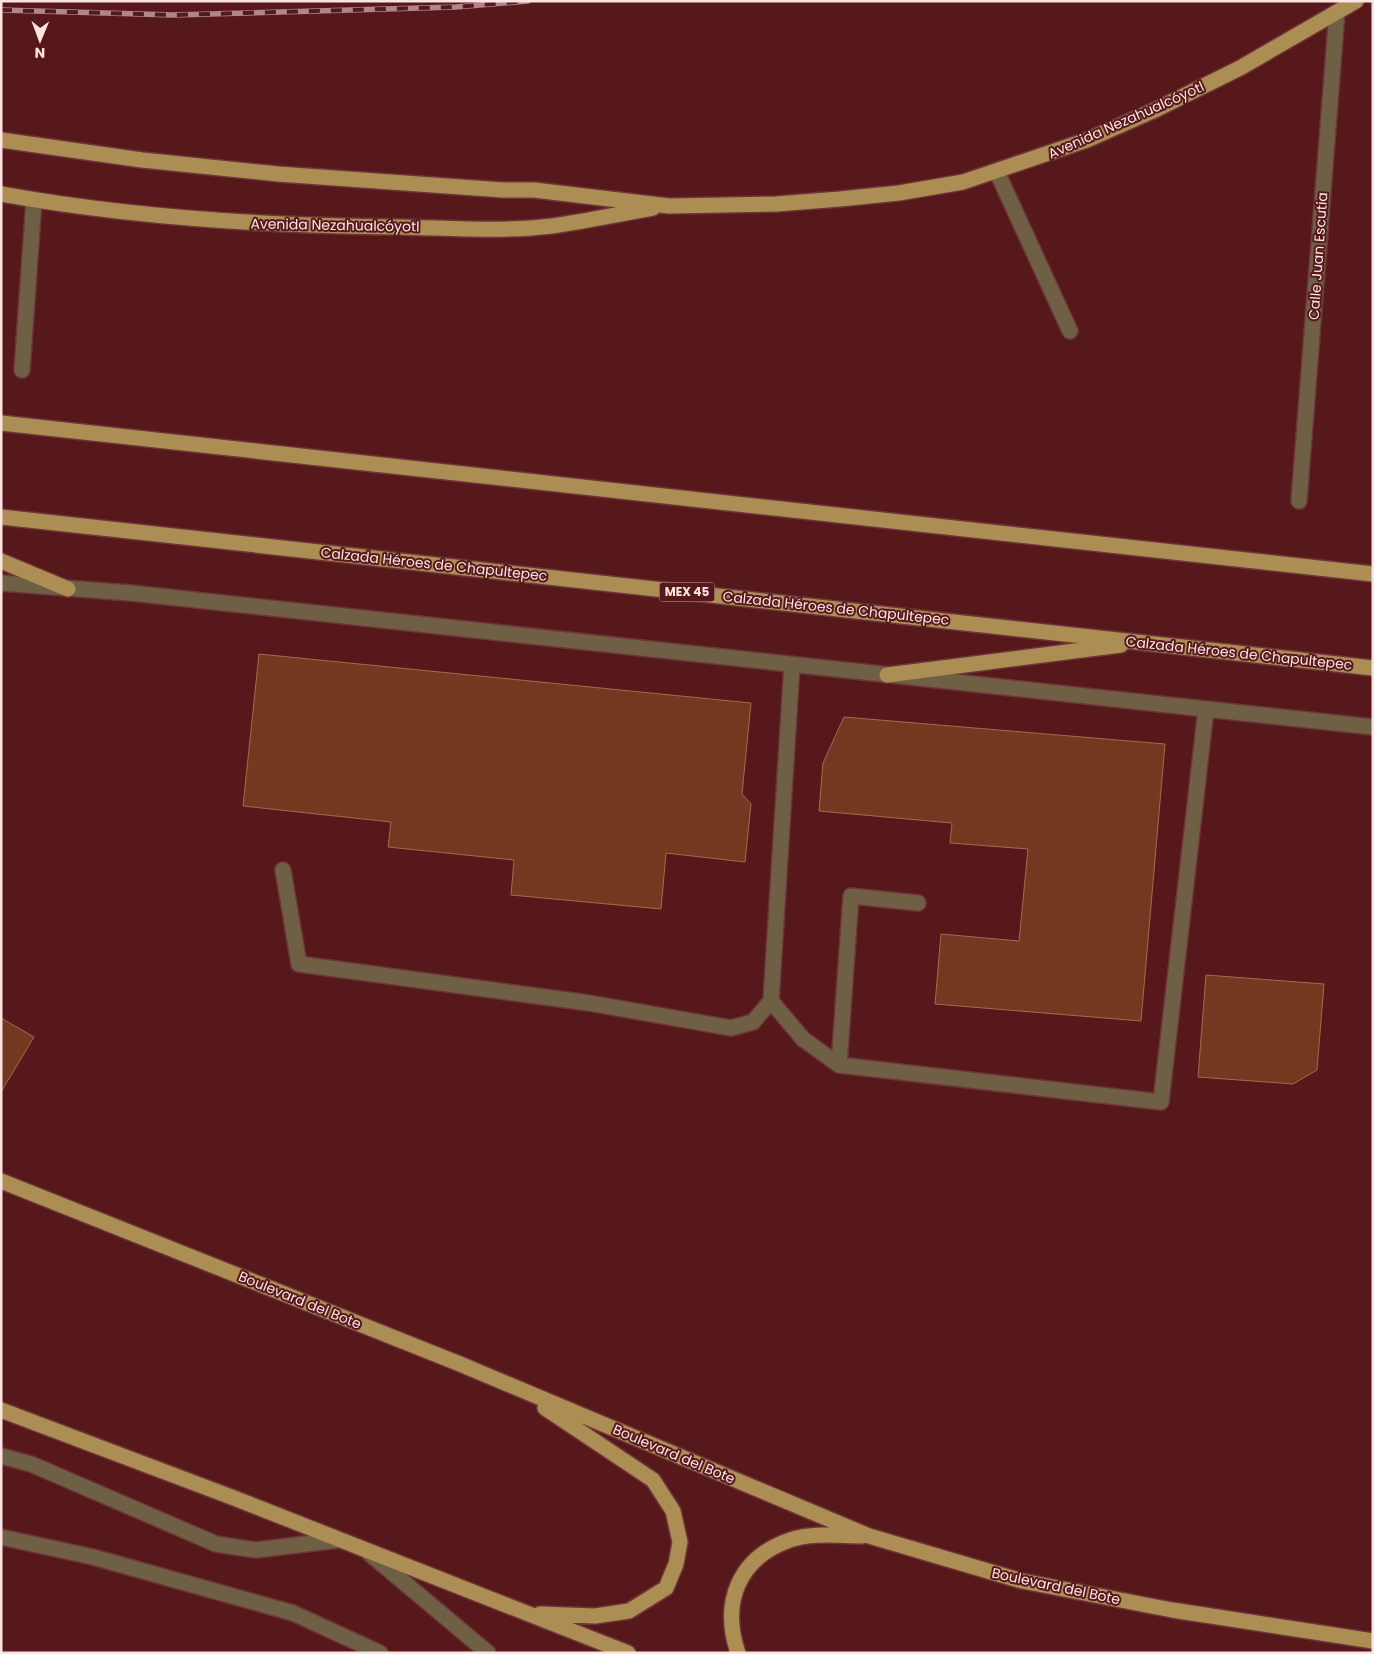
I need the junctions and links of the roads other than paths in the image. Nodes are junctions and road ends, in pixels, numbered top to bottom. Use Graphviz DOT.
graph roads {
  1 [pos="1356,1"];
  2 [pos="1337,12"];
  3 [pos="1,140"];
  4 [pos="997,172"];
  5 [pos="1,194"];
  6 [pos="34,200"];
  7 [pos="669,206"];
  8 [pos="1070,331"];
  9 [pos="22,370"];
  10 [pos="1,423"];
  11 [pos="1299,501"];
  12 [pos="1,517"];
  13 [pos="1,561"];
  14 [pos="1373,574"];
  15 [pos="1,584"];
  16 [pos="68,589"];
  17 [pos="1146,642"];
  18 [pos="792,665"];
  19 [pos="1373,668"];
  20 [pos="887,675"];
  21 [pos="1206,709"];
  22 [pos="1373,727"];
  23 [pos="283,870"];
  24 [pos="918,903"];
  25 [pos="771,1001"];
  26 [pos="839,1064"];
  27 [pos="1,1181"];
  28 [pos="516,1388"];
  29 [pos="1,1410"];
  30 [pos="1,1456"];
  31 [pos="869,1536"];
  32 [pos="1,1537"];
  33 [pos="339,1540"];
  34 [pos="366,1550"];
  35 [pos="529,1613"];
  36 [pos="1373,1641"];
  37 [pos="380,1653"];
  38 [pos="488,1653"];
  39 [pos="628,1653"];
  40 [pos="738,1653"];
  1 -- 2 [label="main road, Avenida Nezahualcóyotl"];
  2 -- 4 [label="main road, Avenida Nezahualcóyotl"];
  2 -- 11 [label="street, Calle Juan Escutia"];
  3 -- 7 [label="main road, Avenida Nezahualcóyotl"];
  4 -- 7 [label="main road, Avenida Nezahualcóyotl"];
  4 -- 8 [label="street"];
  5 -- 6 [label="main road, Avenida Nezahualcóyotl"];
  6 -- 7 [label="main road, Avenida Nezahualcóyotl"];
  6 -- 9 [label="street"];
  10 -- 14 [label="main road"];
  12 -- 17 [label="main road, Calzada Héroes de Chapultepec / MEX 45"];
  13 -- 16 [label="main road"];
  15 -- 16 [label="street"];
  16 -- 18 [label="street"];
  17 -- 19 [label="main road, Calzada Héroes de Chapultepec / MEX 45"];
  17 -- 20 [label="main road"];
  18 -- 20 [label="street"];
  18 -- 25 [label="street"];
  20 -- 21 [label="street"];
  21 -- 22 [label="street"];
  21 -- 26 [label="street"];
  23 -- 25 [label="street"];
  24 -- 26 [label="street"];
  25 -- 26 [label="street"];
  27 -- 28 [label="main road, Boulevard del Bote"];
  28 -- 31 [label="main road, Boulevard del Bote"];
  28 -- 35 [label="main road"];
  29 -- 33 [label="main road"];
  30 -- 33 [label="street"];
  31 -- 36 [label="main road, Boulevard del Bote"];
  31 -- 40 [label="main road"];
  32 -- 37 [label="street"];
  33 -- 34 [label="main road"];
  34 -- 35 [label="main road"];
  34 -- 38 [label="street"];
  35 -- 39 [label="main road"];
}
